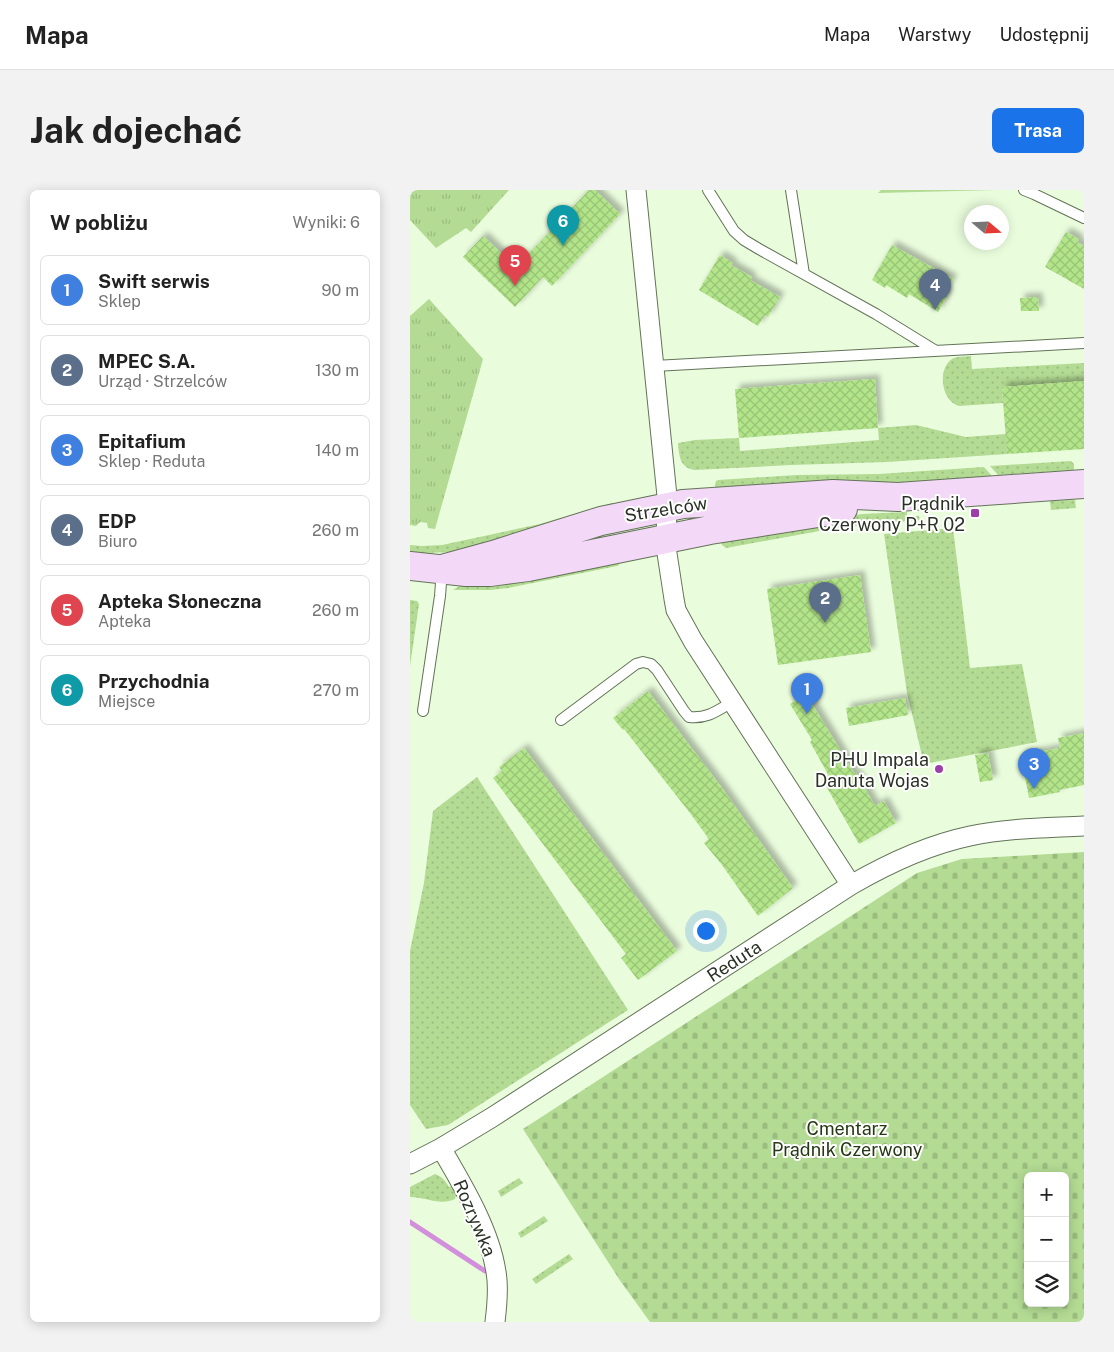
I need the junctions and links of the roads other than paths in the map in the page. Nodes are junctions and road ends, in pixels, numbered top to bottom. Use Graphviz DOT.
graph roads {
  1 [pos="636,190"];
  2 [pos="708,190"];
  3 [pos="791,190"];
  4 [pos="1024,190"];
  5 [pos="1036,192"];
  6 [pos="1084,218"];
  7 [pos="804,274"];
  8 [pos="1084,343"];
  9 [pos="936,351"];
  10 [pos="654,366"];
  11 [pos="1084,484"];
  12 [pos="898,497"];
  13 [pos="666,507"];
  14 [pos="666,539"];
  15 [pos="410,566"];
  16 [pos="442,569"];
  17 [pos="732,702"];
  18 [pos="423,711"];
  19 [pos="561,720"];
  20 [pos="1084,826"];
  21 [pos="851,886"];
  22 [pos="441,1148"];
  23 [pos="410,1164"];
  24 [pos="495,1322"];
  1 -- 10 [label="street"];
  2 -- 7 [label="lane"];
  3 -- 7 [label="lane"];
  4 -- 5 [label="lane"];
  5 -- 6 [label="lane"];
  7 -- 9 [label="lane"];
  8 -- 9 [label="lane"];
  9 -- 10 [label="lane"];
  10 -- 13 [label="street"];
  11 -- 12 [label="street, Strzelców"];
  12 -- 13 [label="street, Strzelców"];
  12 -- 14 [label="street, Strzelców"];
  13 -- 14 [label="street"];
  13 -- 16 [label="street, Strzelców"];
  14 -- 16 [label="street, Strzelców"];
  14 -- 17 [label="street"];
  15 -- 16 [label="street, Strzelców"];
  16 -- 18 [label="lane"];
  17 -- 19 [label="lane"];
  17 -- 21 [label="street"];
  20 -- 21 [label="street, Reduta"];
  21 -- 22 [label="street, Reduta"];
  22 -- 23 [label="street, Reduta"];
  22 -- 24 [label="street, Rozrywka"];
}
